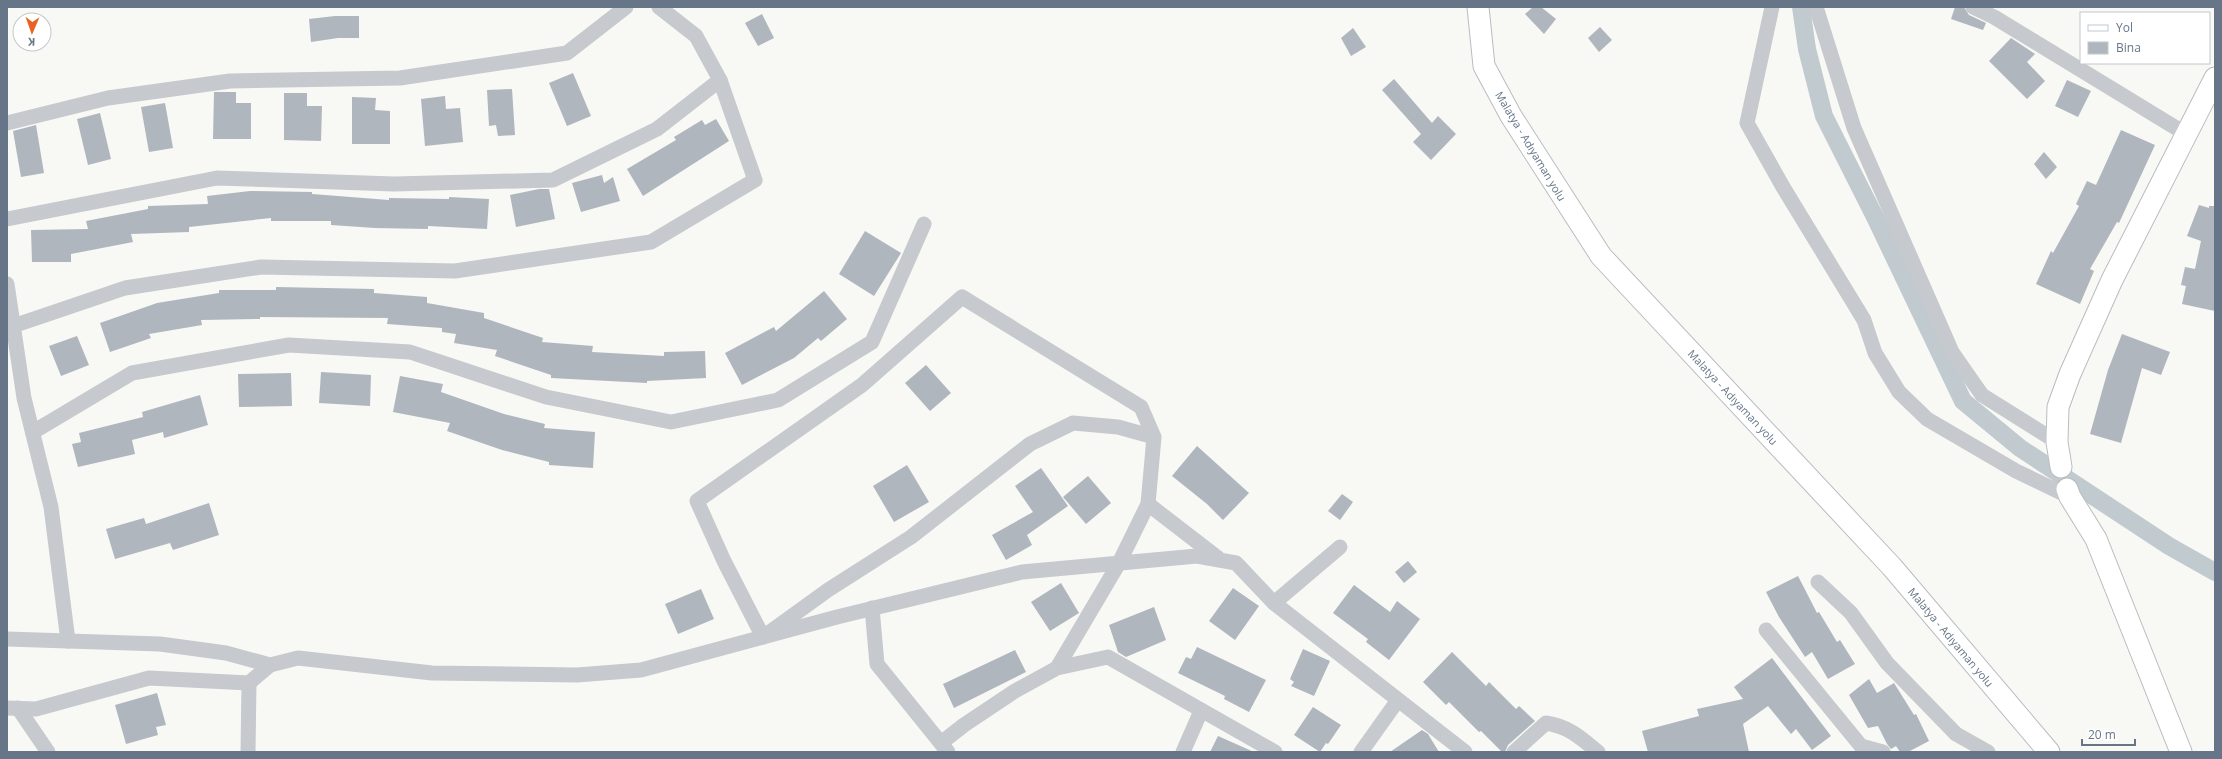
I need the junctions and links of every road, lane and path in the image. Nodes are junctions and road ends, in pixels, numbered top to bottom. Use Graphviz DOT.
graph roads {
  1 [pos="626,7"];
  2 [pos="659,7"];
  3 [pos="1478,7"];
  4 [pos="1772,7"];
  5 [pos="1816,7"];
  6 [pos="1973,7"];
  7 [pos="1997,12"];
  8 [pos="2215,78"];
  9 [pos="720,80"];
  10 [pos="7,124"];
  11 [pos="2186,134"];
  12 [pos="7,219"];
  13 [pos="924,224"];
  14 [pos="7,284"];
  15 [pos="13,326"];
  16 [pos="33,432"];
  17 [pos="1154,437"];
  18 [pos="2057,442"];
  19 [pos="2061,467"];
  20 [pos="2068,493"];
  21 [pos="1148,504"];
  22 [pos="1340,547"];
  23 [pos="1221,560"];
  24 [pos="1119,563"];
  25 [pos="1818,582"];
  26 [pos="1274,603"];
  27 [pos="872,608"];
  28 [pos="1766,630"];
  29 [pos="763,637"];
  30 [pos="7,639"];
  31 [pos="68,641"];
  32 [pos="270,665"];
  33 [pos="1057,668"];
  34 [pos="249,683"];
  35 [pos="1398,700"];
  36 [pos="12,708"];
  37 [pos="1201,711"];
  38 [pos="944,747"];
  39 [pos="1860,749"];
  40 [pos="48,752"];
  41 [pos="248,752"];
  42 [pos="1182,752"];
  43 [pos="1275,752"];
  44 [pos="1362,752"];
  45 [pos="1465,752"];
  46 [pos="1514,752"];
  47 [pos="1598,752"];
  48 [pos="1883,752"];
  49 [pos="1988,752"];
  50 [pos="2049,752"];
  51 [pos="2181,752"];
  1 -- 10 [label="street"];
  2 -- 9 [label="street"];
  3 -- 50 [label="main road, Malatya - Adıyaman yolu"];
  4 -- 20 [label="street"];
  5 -- 18 [label="street"];
  6 -- 7 [label="street"];
  7 -- 11 [label="street"];
  8 -- 11 [label="main road"];
  9 -- 12 [label="street"];
  9 -- 15 [label="street"];
  11 -- 18 [label="main road"];
  13 -- 16 [label="street"];
  14 -- 15 [label="street"];
  15 -- 16 [label="street"];
  16 -- 31 [label="street"];
  17 -- 21 [label="street"];
  17 -- 29 [label="street"];
  17 -- 29 [label="street"];
  18 -- 19 [label="main road"];
  20 -- 51 [label="main road"];
  21 -- 23 [label="street"];
  21 -- 24 [label="street"];
  22 -- 26 [label="street"];
  23 -- 24 [label="street"];
  23 -- 26 [label="street"];
  24 -- 27 [label="street"];
  24 -- 33 [label="street"];
  25 -- 49 [label="street"];
  26 -- 35 [label="street"];
  27 -- 29 [label="street"];
  27 -- 38 [label="street"];
  28 -- 39 [label="street"];
  29 -- 32 [label="street"];
  30 -- 31 [label="street"];
  31 -- 32 [label="street"];
  32 -- 34 [label="street"];
  33 -- 37 [label="street"];
  33 -- 38 [label="street"];
  34 -- 36 [label="street"];
  34 -- 41 [label="street"];
  35 -- 44 [label="street"];
  35 -- 45 [label="street"];
  36 -- 40 [label="street"];
  37 -- 42 [label="street"];
  37 -- 43 [label="street"];
  39 -- 48 [label="street"];
  46 -- 47 [label="street"];
}
